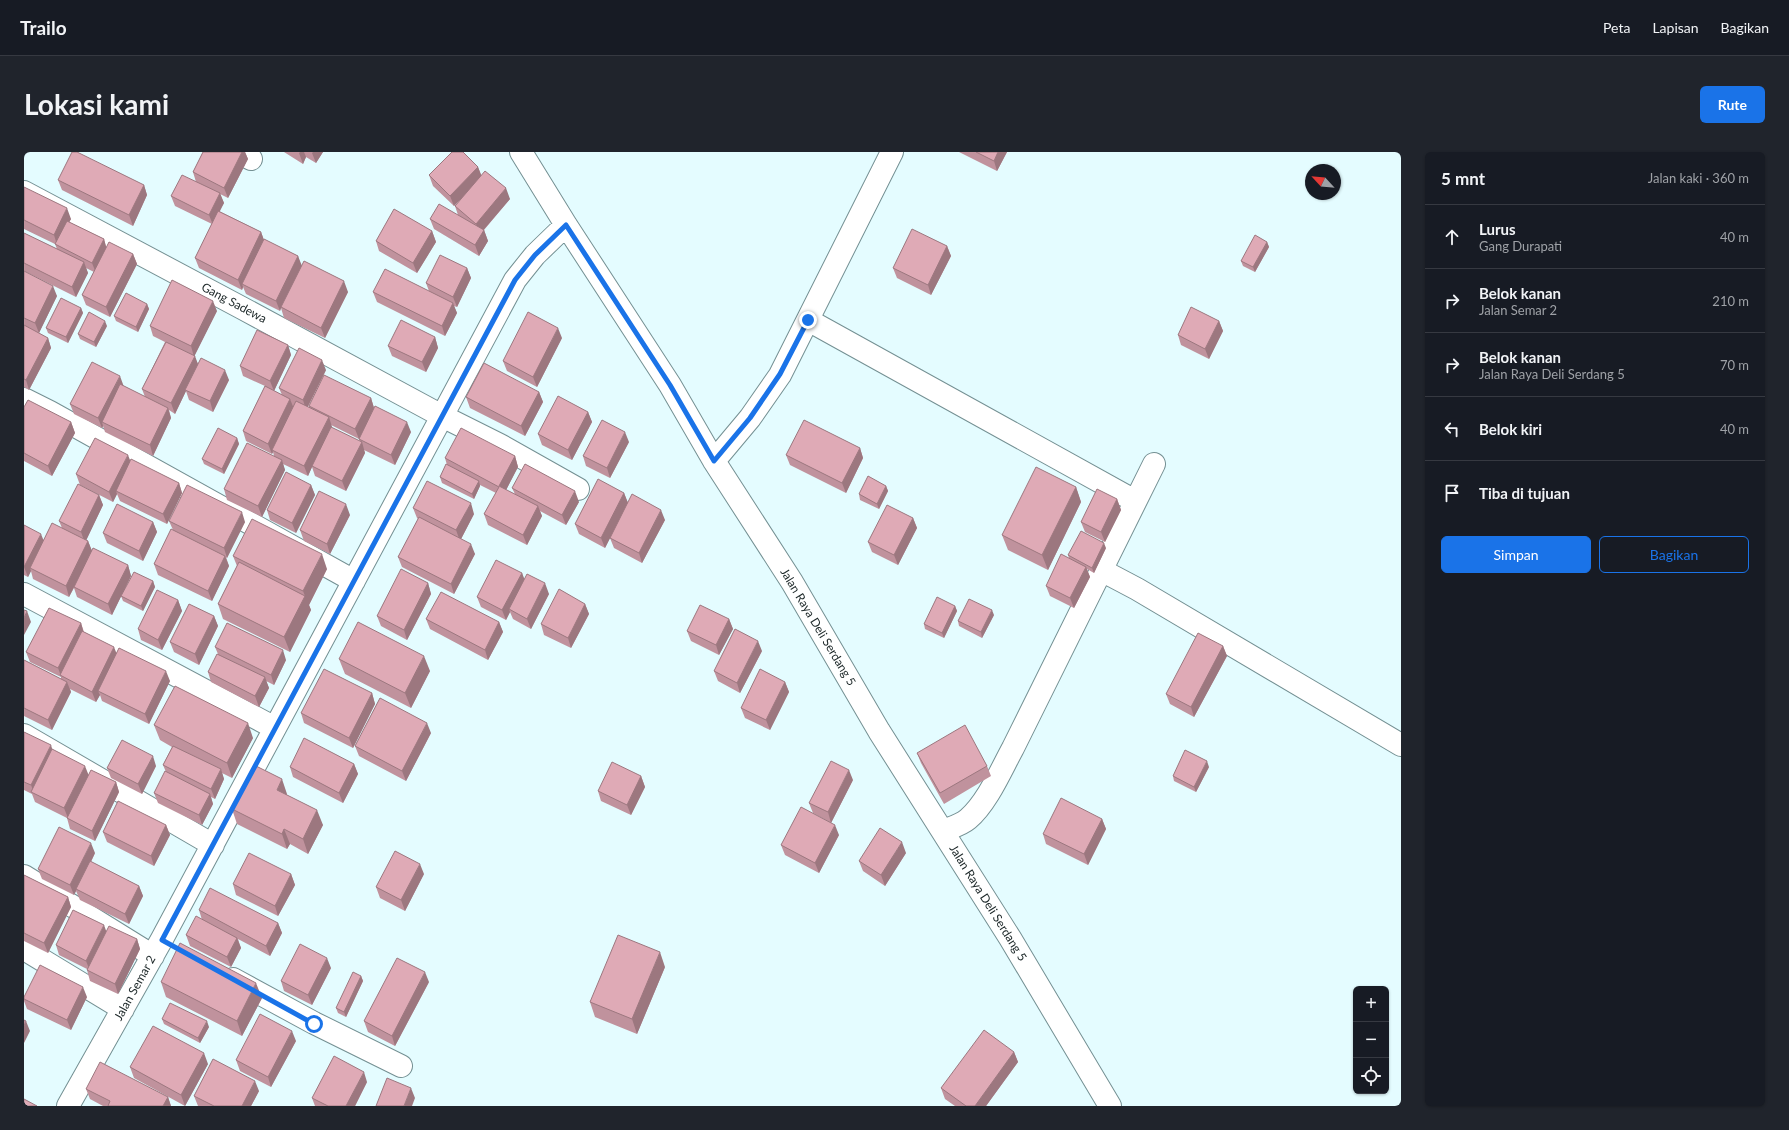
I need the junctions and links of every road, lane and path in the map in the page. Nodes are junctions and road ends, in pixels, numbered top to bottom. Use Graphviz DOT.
graph roads {
  1 [pos="521,152"];
  2 [pos="892,152"];
  3 [pos="24,192"];
  4 [pos="563,227"];
  5 [pos="808,320"];
  6 [pos="24,399"];
  7 [pos="442,416"];
  8 [pos="714,461"];
  9 [pos="1154,464"];
  10 [pos="578,489"];
  11 [pos="1135,501"];
  12 [pos="1101,570"];
  13 [pos="354,581"];
  14 [pos="24,594"];
  15 [pos="275,728"];
  16 [pos="24,735"];
  17 [pos="1401,745"];
  18 [pos="943,831"];
  19 [pos="213,845"];
  20 [pos="24,876"];
  21 [pos="164,947"];
  22 [pos="24,949"];
  23 [pos="218,970"];
  24 [pos="123,1009"];
  25 [pos="94,1061"];
  26 [pos="400,1066"];
  27 [pos="113,1072"];
  28 [pos="68,1106"];
  29 [pos="1110,1106"];
  1 -- 4 [label="street, Jalan Raya Deli Serdang 5"];
  2 -- 5 [label="street"];
  3 -- 7 [label="street, Gang Sadewa"];
  4 -- 7 [label="street, Jalan Semar 2"];
  4 -- 8 [label="street, Jalan Raya Deli Serdang 5"];
  5 -- 8 [label="street"];
  5 -- 11 [label="street"];
  6 -- 13 [label="street"];
  7 -- 10 [label="street, Gang Sadewa"];
  7 -- 13 [label="street, Jalan Semar 2"];
  8 -- 18 [label="street, Jalan Raya Deli Serdang 5"];
  9 -- 11 [label="street"];
  11 -- 12 [label="street"];
  12 -- 17 [label="street"];
  12 -- 18 [label="street"];
  13 -- 15 [label="street, Jalan Semar 2"];
  14 -- 15 [label="street"];
  15 -- 19 [label="street, Jalan Semar 2"];
  16 -- 19 [label="street"];
  18 -- 29 [label="street, Jalan Raya Deli Serdang 5"];
  19 -- 21 [label="street, Jalan Semar 2"];
  20 -- 21 [label="street"];
  21 -- 24 [label="street, Jalan Semar 2"];
  22 -- 24 [label="street"];
  23 -- 26 [label="street"];
  24 -- 25 [label="street, Jalan Semar 2"];
  25 -- 27 [label="street"];
  25 -- 28 [label="street, Jalan Semar 2"];
}
